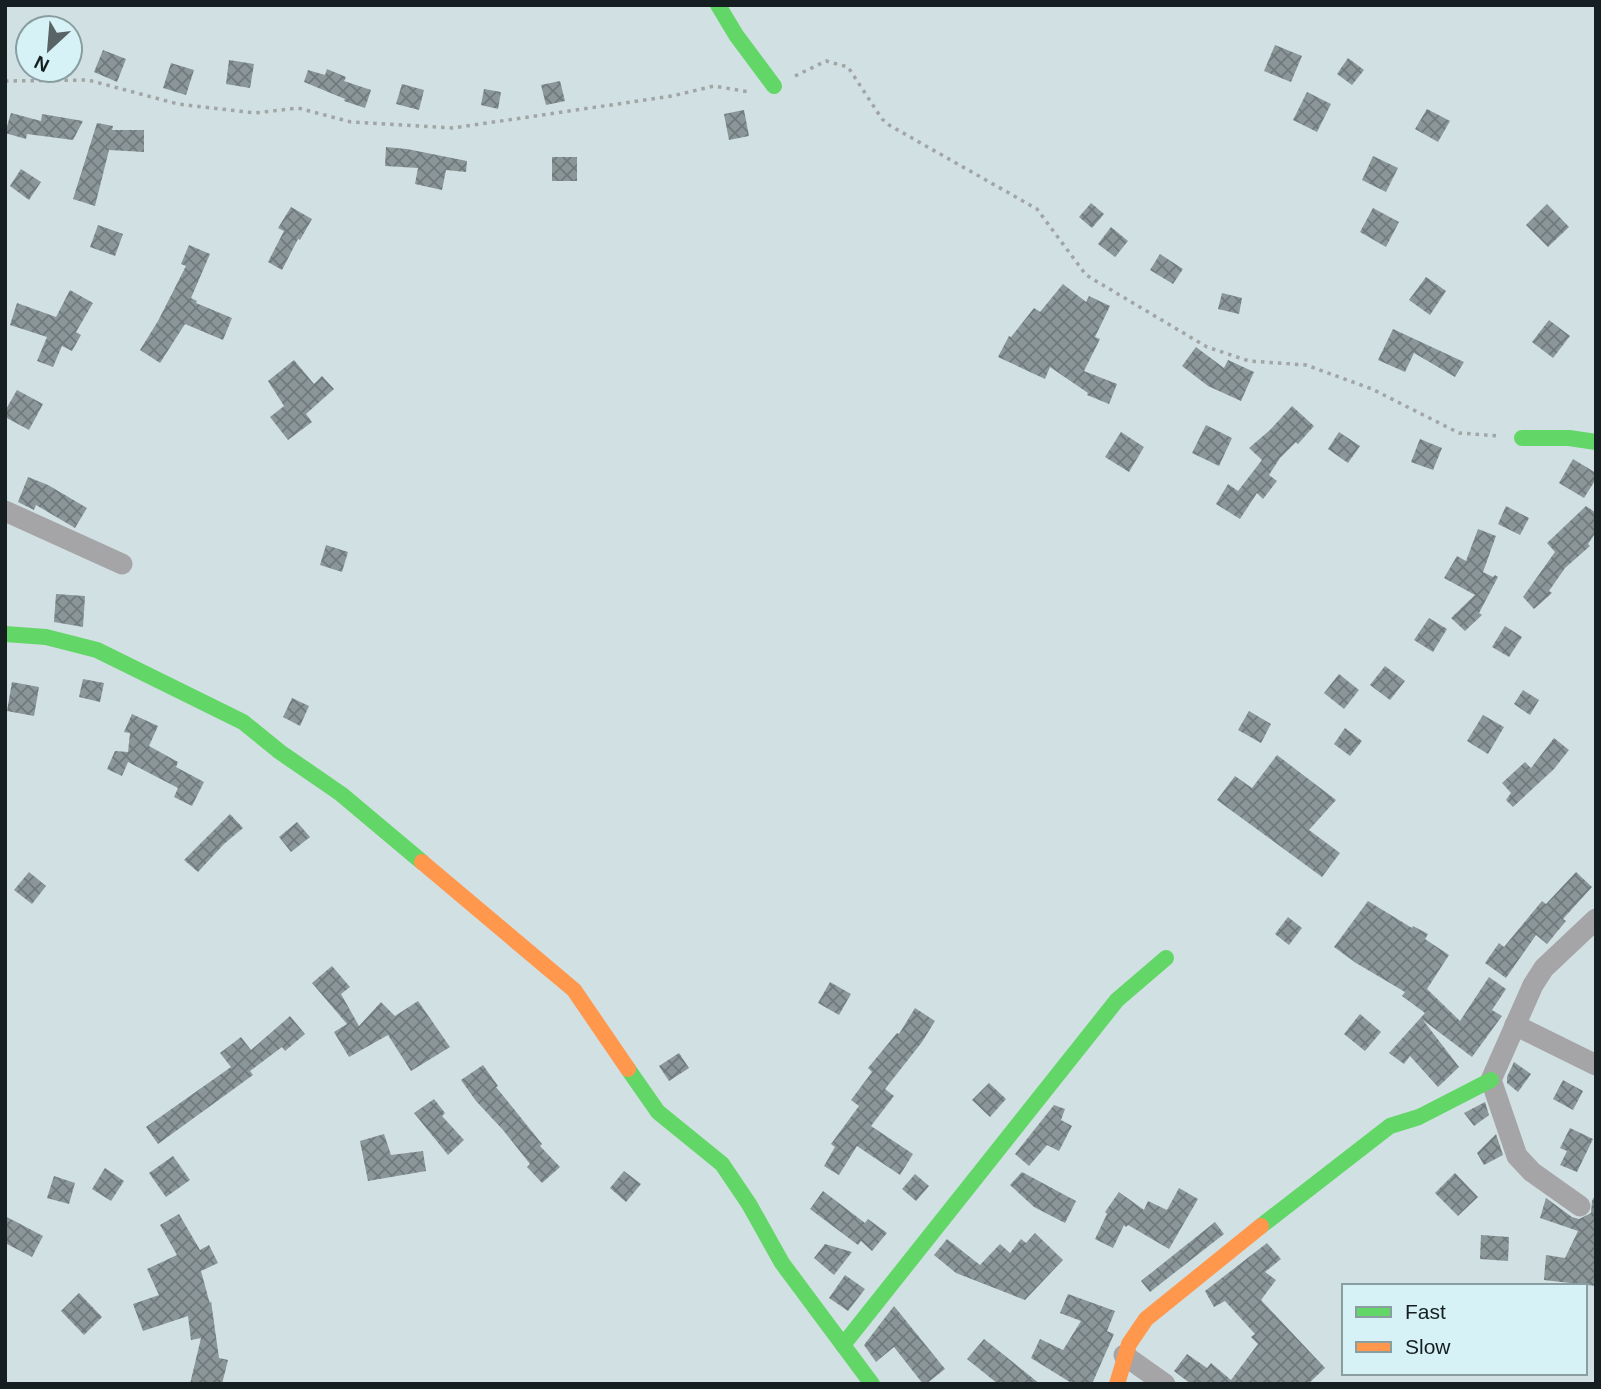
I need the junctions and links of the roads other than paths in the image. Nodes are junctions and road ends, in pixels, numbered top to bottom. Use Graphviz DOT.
graph roads {
  1 [pos="719,5"];
  2 [pos="774,86"];
  3 [pos="1522,438"];
  4 [pos="1596,442"];
  5 [pos="5,511"];
  6 [pos="122,564"];
  7 [pos="5,634"];
  8 [pos="1596,919"];
  9 [pos="1166,958"];
  10 [pos="1515,1025"];
  11 [pos="1596,1065"];
  12 [pos="1491,1080"];
  13 [pos="1580,1206"];
  14 [pos="843,1345"];
  15 [pos="1124,1354"];
  16 [pos="872,1384"];
  17 [pos="1117,1384"];
  18 [pos="1165,1384"];
  1 -- 2 [label="street"];
  3 -- 4 [label="street"];
  5 -- 6 [label="street"];
  7 -- 14 [label="street"];
  8 -- 10 [label="street"];
  9 -- 14 [label="street"];
  10 -- 11 [label="street"];
  10 -- 12 [label="street"];
  12 -- 13 [label="street"];
  12 -- 15 [label="street"];
  14 -- 16 [label="street"];
  15 -- 17 [label="street"];
  15 -- 18 [label="street"];
}
